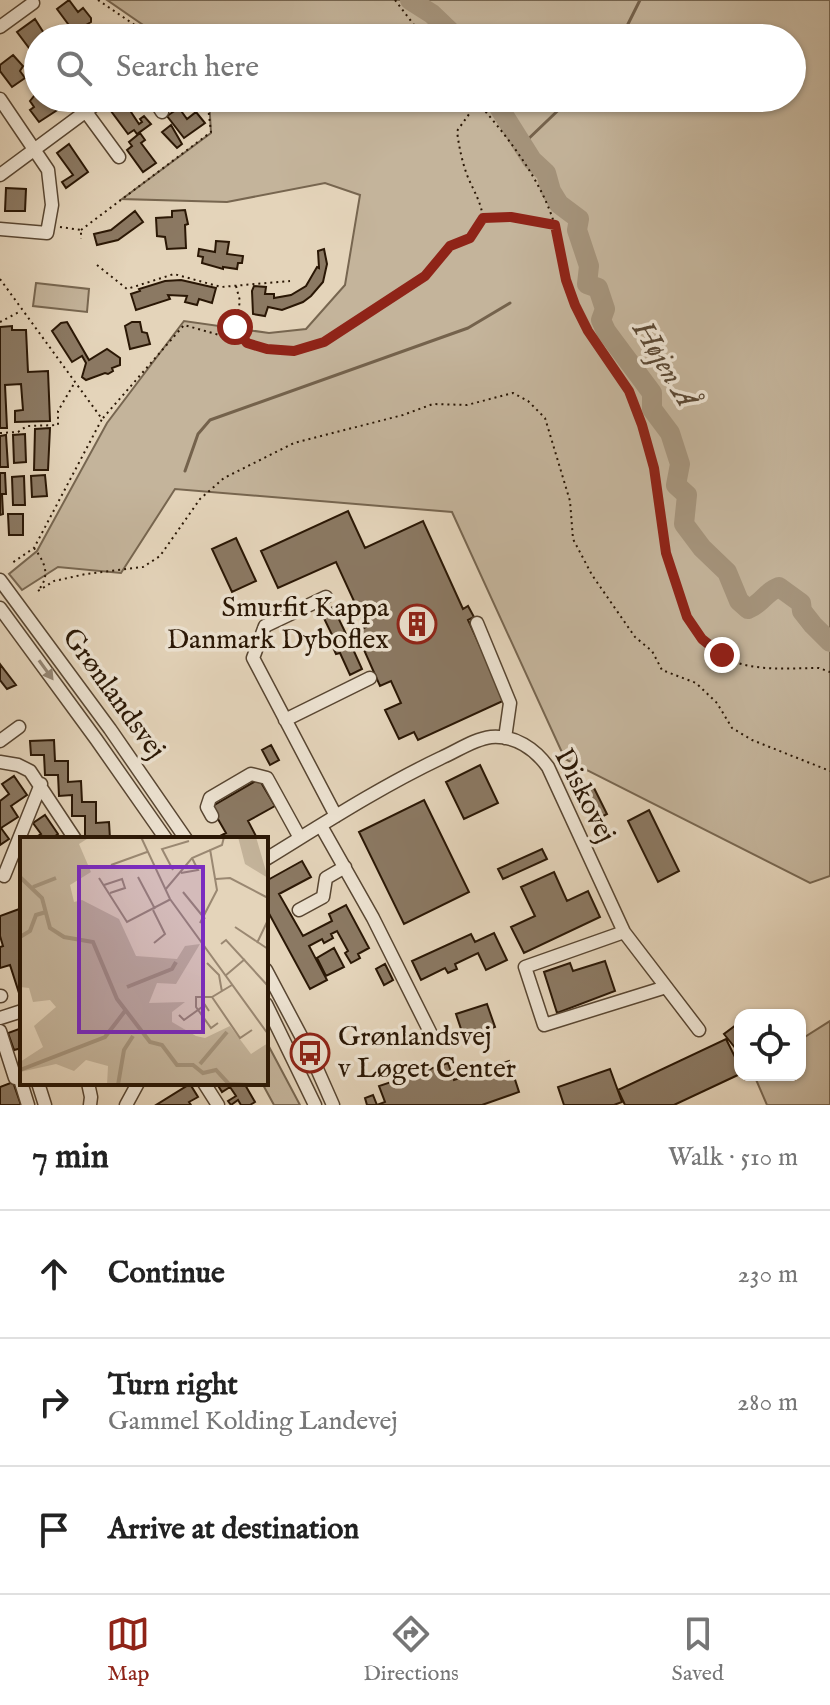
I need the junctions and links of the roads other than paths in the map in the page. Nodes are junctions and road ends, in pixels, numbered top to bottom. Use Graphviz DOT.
graph roads {
  1 [pos="33,3"];
  2 [pos="0,27"];
  3 [pos="0,99"];
  4 [pos="86,112"];
  5 [pos="36,149"];
  6 [pos="119,157"];
  7 [pos="0,175"];
  8 [pos="0,229"];
  9 [pos="0,580"];
  10 [pos="326,597"];
  11 [pos="0,608"];
  12 [pos="477,623"];
  13 [pos="370,678"];
  14 [pos="285,720"];
  15 [pos="19,727"];
  16 [pos="505,738"];
  17 [pos="0,741"];
  18 [pos="0,762"];
  19 [pos="41,784"];
  20 [pos="212,816"];
  21 [pos="336,816"];
  22 [pos="321,826"];
  23 [pos="71,837"];
  24 [pos="165,837"];
  25 [pos="185,837"];
  26 [pos="300,838"];
  27 [pos="268,858"];
  28 [pos="345,867"];
  29 [pos="4,876"];
  30 [pos="299,910"];
  31 [pos="624,932"];
  32 [pos="268,974"];
  33 [pos="666,987"];
  34 [pos="268,1008"];
  35 [pos="20,1012"];
  36 [pos="0,1018"];
  37 [pos="699,1030"];
  38 [pos="0,1031"];
  39 [pos="433,1038"];
  40 [pos="19,1076"];
  41 [pos="0,1083"];
  42 [pos="22,1085"];
  43 [pos="39,1085"];
  44 [pos="88,1085"];
  45 [pos="137,1085"];
  46 [pos="205,1085"];
  47 [pos="216,1104"];
  48 [pos="28,1105"];
  49 [pos="45,1105"];
  50 [pos="90,1105"];
  51 [pos="126,1105"];
  52 [pos="315,1105"];
  53 [pos="333,1105"];
  1 -- 2 [label="street"];
  3 -- 5 [label="street"];
  4 -- 5 [label="street"];
  4 -- 6 [label="street"];
  5 -- 7 [label="street"];
  5 -- 8 [label="street"];
  9 -- 25 [label="street, Grønlandsvej"];
  10 -- 14 [label="street"];
  11 -- 24 [label="street, Grønlandsvej, one-way"];
  12 -- 16 [label="street"];
  13 -- 14 [label="street"];
  14 -- 21 [label="street"];
  15 -- 17 [label="street"];
  16 -- 21 [label="street"];
  16 -- 31 [label="street, Diskovej"];
  18 -- 19 [label="street"];
  19 -- 23 [label="street"];
  19 -- 29 [label="street"];
  20 -- 26 [label="street"];
  21 -- 22 [label="street"];
  22 -- 26 [label="street"];
  22 -- 28 [label="street"];
  26 -- 27 [label="street"];
  28 -- 30 [label="street"];
  28 -- 39 [label="street"];
  31 -- 33 [label="street, Diskovej"];
  31 -- 33 [label="street"];
  32 -- 53 [label="street"];
  33 -- 37 [label="street, Diskovej"];
  34 -- 52 [label="street"];
  35 -- 36 [label="street"];
  38 -- 40 [label="street"];
  40 -- 41 [label="street"];
  42 -- 48 [label="street"];
  43 -- 49 [label="street"];
  44 -- 50 [label="street"];
  45 -- 51 [label="street"];
  46 -- 47 [label="street"];
}
